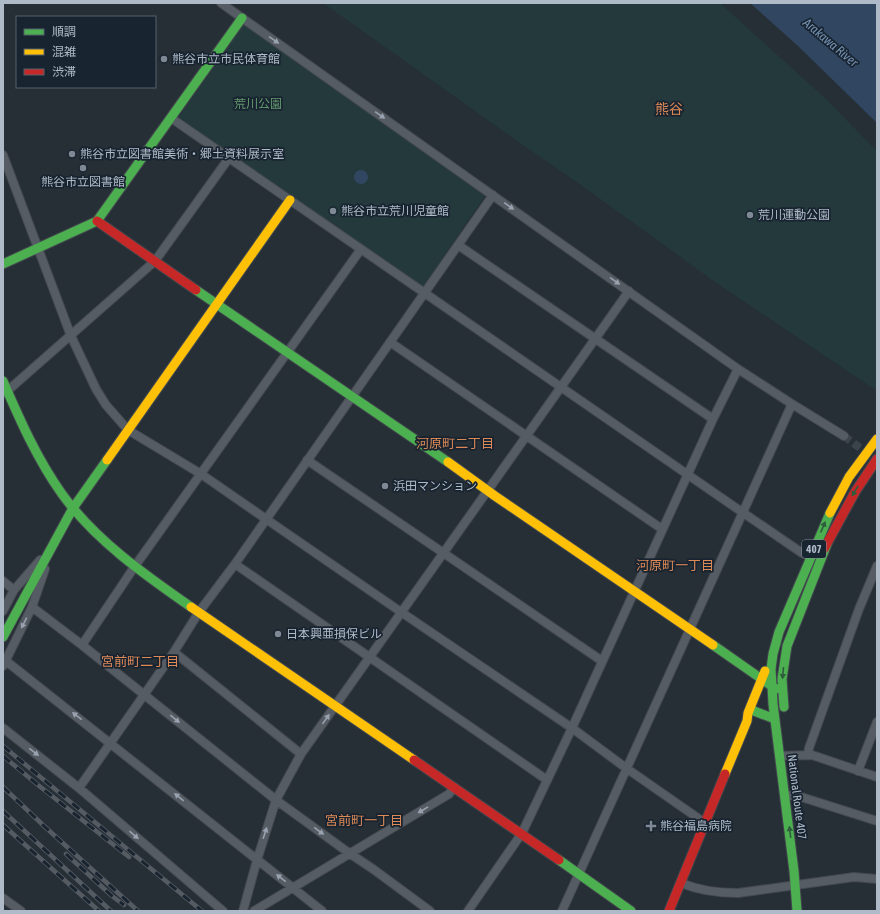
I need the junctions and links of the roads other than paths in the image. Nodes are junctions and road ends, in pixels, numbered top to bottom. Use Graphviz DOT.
graph roads {
  1 [pos="221,3"];
  2 [pos="242,18"];
  3 [pos="171,118"];
  4 [pos="3,154"];
  5 [pos="229,158"];
  6 [pos="493,195"];
  7 [pos="290,200"];
  8 [pos="97,221"];
  9 [pos="458,245"];
  10 [pos="38,249"];
  11 [pos="361,249"];
  12 [pos="155,261"];
  13 [pos="3,264"];
  14 [pos="629,291"];
  15 [pos="425,292"];
  16 [pos="216,304"];
  17 [pos="71,336"];
  18 [pos="595,340"];
  19 [pos="390,342"];
  20 [pos="286,353"];
  21 [pos="738,369"];
  22 [pos="3,381"];
  23 [pos="561,386"];
  24 [pos="5,393"];
  25 [pos="352,397"];
  26 [pos="792,404"];
  27 [pos="713,419"];
  28 [pos="128,430"];
  29 [pos="526,436"];
  30 [pos="844,436"];
  31 [pos="877,439"];
  32 [pos="877,459"];
  33 [pos="307,460"];
  34 [pos="201,474"];
  35 [pos="688,474"];
  36 [pos="488,491"];
  37 [pos="73,508"];
  38 [pos="742,512"];
  39 [pos="266,519"];
  40 [pos="662,529"];
  41 [pos="827,544"];
  42 [pos="52,548"];
  43 [pos="443,553"];
  44 [pos="811,557"];
  45 [pos="235,564"];
  46 [pos="135,566"];
  47 [pos="877,566"];
  48 [pos="3,581"];
  49 [pos="14,590"];
  50 [pos="634,591"];
  51 [pos="32,607"];
  52 [pos="3,610"];
  53 [pos="199,612"];
  54 [pos="401,612"];
  55 [pos="689,629"];
  56 [pos="3,638"];
  57 [pos="82,645"];
  58 [pos="174,652"];
  59 [pos="773,654"];
  60 [pos="370,658"];
  61 [pos="602,661"];
  62 [pos="4,663"];
  63 [pos="771,669"];
  64 [pos="767,682"];
  65 [pos="144,694"];
  66 [pos="783,695"];
  67 [pos="335,707"];
  68 [pos="754,711"];
  69 [pos="785,715"];
  70 [pos="775,719"];
  71 [pos="747,721"];
  72 [pos="877,722"];
  73 [pos="3,728"];
  74 [pos="572,728"];
  75 [pos="111,743"];
  76 [pos="300,754"];
  77 [pos="808,754"];
  78 [pos="780,756"];
  79 [pos="626,768"];
  80 [pos="858,771"];
  81 [pos="877,777"];
  82 [pos="547,780"];
  83 [pos="454,787"];
  84 [pos="79,788"];
  85 [pos="792,795"];
  86 [pos="276,800"];
  87 [pos="877,821"];
  88 [pos="705,823"];
  89 [pos="522,833"];
  90 [pos="349,853"];
  91 [pos="257,860"];
  92 [pos="579,873"];
  93 [pos="877,879"];
  94 [pos="805,880"];
  95 [pos="681,884"];
  96 [pos="796,885"];
  97 [pos="293,888"];
  98 [pos="3,898"];
  99 [pos="21,911"];
  100 [pos="223,911"];
  101 [pos="243,911"];
  102 [pos="254,911"];
  103 [pos="322,911"];
  104 [pos="430,911"];
  105 [pos="468,911"];
  106 [pos="562,911"];
  107 [pos="631,911"];
  108 [pos="669,911"];
  109 [pos="797,911"];
  110 [pos="806,911"];
  1 -- 2 [label="street"];
  2 -- 3 [label="main road"];
  2 -- 6 [label="street, one-way"];
  3 -- 5 [label="street"];
  3 -- 8 [label="main road"];
  4 -- 10 [label="street"];
  5 -- 7 [label="street"];
  5 -- 12 [label="street"];
  6 -- 9 [label="street"];
  6 -- 14 [label="street, one-way"];
  7 -- 11 [label="street"];
  7 -- 16 [label="main road"];
  8 -- 10 [label="main road"];
  8 -- 12 [label="main road"];
  9 -- 15 [label="street"];
  9 -- 18 [label="street"];
  10 -- 13 [label="main road"];
  10 -- 17 [label="street"];
  11 -- 15 [label="street"];
  11 -- 20 [label="street"];
  12 -- 16 [label="main road"];
  12 -- 17 [label="street"];
  14 -- 18 [label="street"];
  14 -- 21 [label="street"];
  15 -- 19 [label="street"];
  15 -- 23 [label="street"];
  16 -- 20 [label="main road"];
  16 -- 28 [label="main road"];
  17 -- 24 [label="street"];
  17 -- 28 [label="street"];
  18 -- 23 [label="street"];
  18 -- 27 [label="street"];
  19 -- 25 [label="street"];
  19 -- 29 [label="street"];
  20 -- 25 [label="main road"];
  20 -- 34 [label="street"];
  21 -- 26 [label="street"];
  21 -- 27 [label="street"];
  22 -- 24 [label="main road"];
  23 -- 29 [label="street"];
  23 -- 35 [label="street"];
  24 -- 37 [label="main road"];
  25 -- 33 [label="street"];
  25 -- 36 [label="main road"];
  26 -- 30 [label="street"];
  26 -- 38 [label="street"];
  27 -- 35 [label="street"];
  28 -- 34 [label="street"];
  28 -- 37 [label="main road"];
  29 -- 36 [label="street"];
  29 -- 40 [label="street"];
  44 -- 31 [label="main road, 407, one-way"];
  32 -- 41 [label="main road, 407, one-way"];
  33 -- 39 [label="street"];
  33 -- 43 [label="street"];
  34 -- 39 [label="street"];
  34 -- 46 [label="street"];
  35 -- 38 [label="street"];
  35 -- 40 [label="street"];
  36 -- 43 [label="street"];
  36 -- 50 [label="main road"];
  37 -- 42 [label="main road"];
  37 -- 46 [label="main road"];
  38 -- 44 [label="street"];
  38 -- 55 [label="street"];
  39 -- 45 [label="street"];
  39 -- 54 [label="street"];
  40 -- 50 [label="street"];
  41 -- 63 [label="main road"];
  41 -- 66 [label="main road, 407, one-way"];
  42 -- 49 [label="street"];
  42 -- 51 [label="street"];
  42 -- 56 [label="main road"];
  43 -- 54 [label="street"];
  43 -- 61 [label="street"];
  44 -- 59 [label="main road, 407"];
  45 -- 53 [label="street"];
  45 -- 60 [label="street"];
  46 -- 53 [label="main road"];
  46 -- 57 [label="street"];
  47 -- 77 [label="street"];
  48 -- 49 [label="street"];
  49 -- 52 [label="street"];
  50 -- 55 [label="main road"];
  50 -- 61 [label="street"];
  51 -- 57 [label="street"];
  51 -- 62 [label="street, one-way"];
  53 -- 58 [label="street"];
  53 -- 67 [label="main road"];
  54 -- 60 [label="street"];
  54 -- 74 [label="street"];
  55 -- 64 [label="main road"];
  55 -- 79 [label="street"];
  57 -- 65 [label="street"];
  58 -- 65 [label="street"];
  58 -- 76 [label="street"];
  59 -- 63 [label="main road, 407"];
  59 -- 64 [label="main road"];
  60 -- 67 [label="street"];
  60 -- 82 [label="street"];
  61 -- 74 [label="street"];
  75 -- 62 [label="street, one-way"];
  63 -- 64 [label="main road, 407"];
  64 -- 66 [label="main road"];
  64 -- 68 [label="main road"];
  64 -- 70 [label="main road, National Route 407 / 407"];
  64 -- 71 [label="main road"];
  65 -- 75 [label="street"];
  65 -- 86 [label="street, one-way"];
  66 -- 69 [label="main road, 407"];
  76 -- 67 [label="street, one-way"];
  67 -- 83 [label="main road"];
  68 -- 70 [label="main road"];
  68 -- 71 [label="main road"];
  70 -- 78 [label="main road, National Route 407 / 407"];
  71 -- 88 [label="main road"];
  72 -- 80 [label="street"];
  73 -- 84 [label="street, one-way"];
  74 -- 79 [label="street"];
  74 -- 82 [label="street"];
  75 -- 84 [label="street"];
  91 -- 75 [label="street, one-way"];
  76 -- 86 [label="street"];
  77 -- 78 [label="street"];
  77 -- 80 [label="street"];
  78 -- 85 [label="main road, National Route 407 / 407"];
  79 -- 88 [label="street"];
  79 -- 92 [label="street"];
  80 -- 81 [label="street"];
  82 -- 89 [label="street"];
  83 -- 89 [label="main road"];
  83 -- 90 [label="street, one-way"];
  84 -- 100 [label="street, one-way"];
  85 -- 87 [label="street"];
  96 -- 85 [label="main road, National Route 407 / 407, one-way"];
  86 -- 90 [label="street, one-way"];
  91 -- 86 [label="street, one-way"];
  88 -- 95 [label="main road"];
  89 -- 92 [label="main road"];
  89 -- 105 [label="street"];
  90 -- 97 [label="street"];
  90 -- 104 [label="street"];
  97 -- 91 [label="street, one-way"];
  91 -- 101 [label="street"];
  92 -- 106 [label="street"];
  92 -- 107 [label="main road"];
  93 -- 94 [label="street"];
  94 -- 96 [label="street"];
  94 -- 110 [label="main road"];
  95 -- 96 [label="street"];
  95 -- 108 [label="main road"];
  96 -- 109 [label="main road, National Route 407 / 407"];
  97 -- 102 [label="street"];
  97 -- 103 [label="street"];
  98 -- 99 [label="street"];
}
